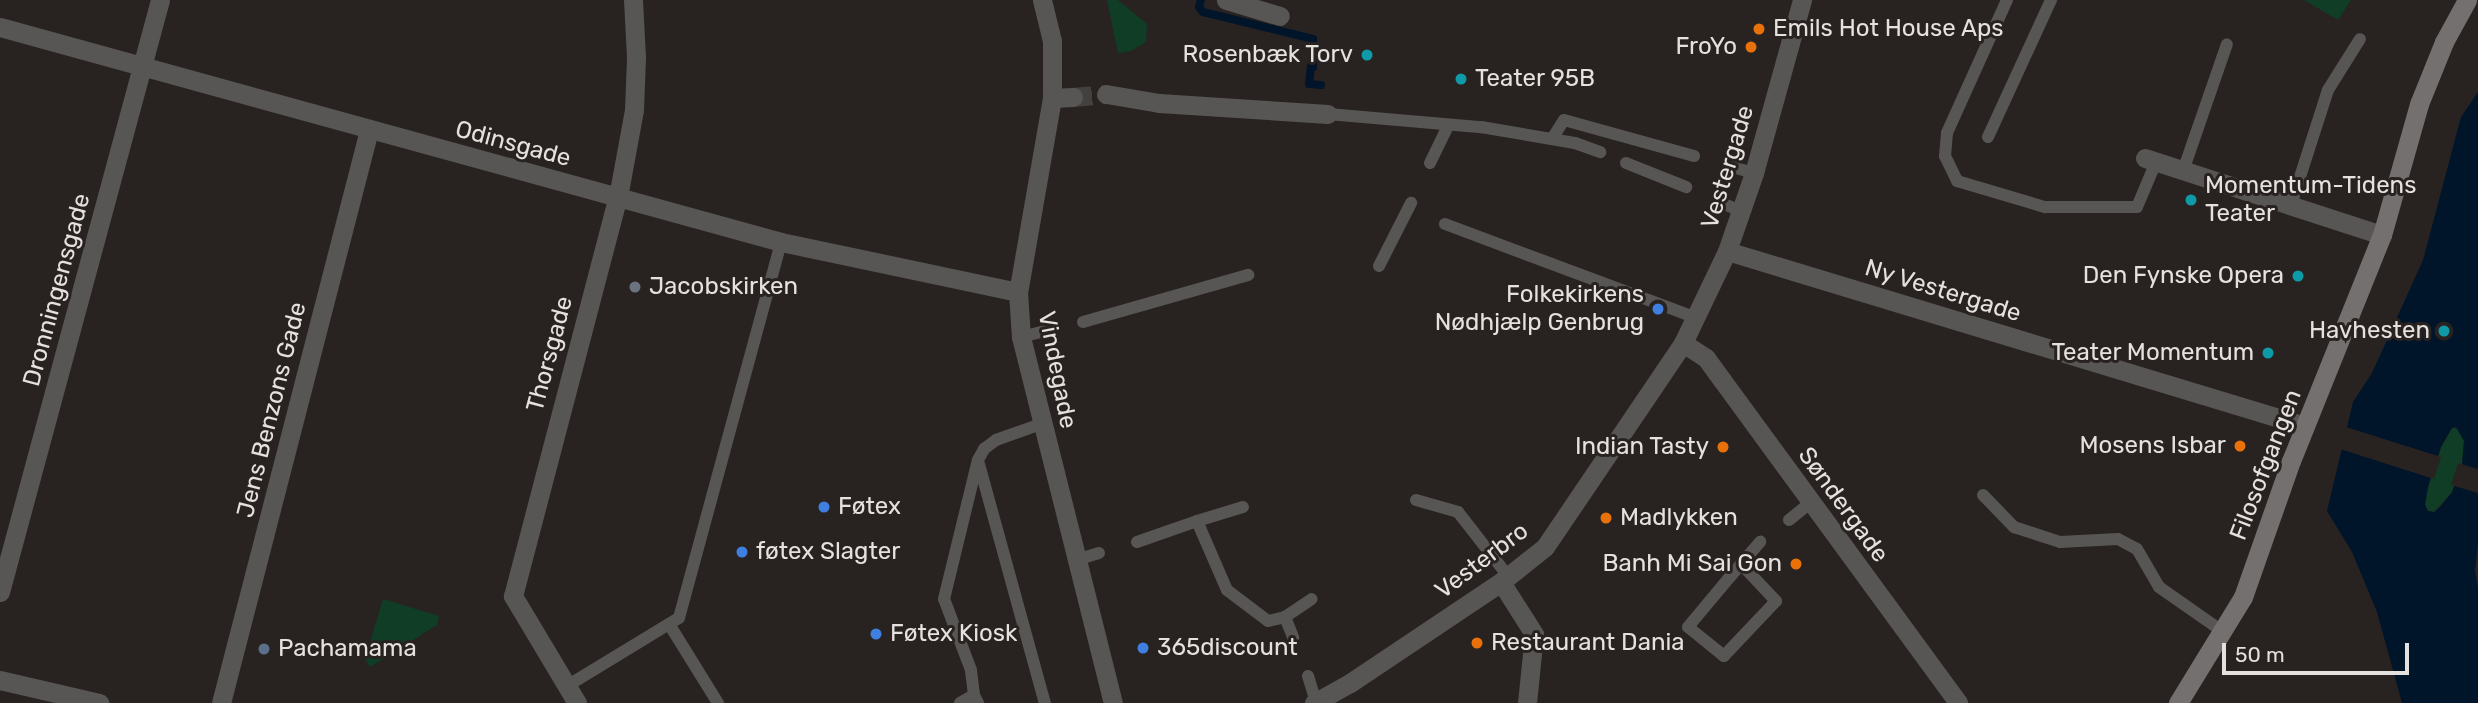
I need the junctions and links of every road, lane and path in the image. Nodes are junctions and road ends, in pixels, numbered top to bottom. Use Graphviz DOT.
graph roads {
  1 [pos="160,0"];
  2 [pos="633,0"];
  3 [pos="1042,0"];
  4 [pos="1226,0"];
  5 [pos="1802,0"];
  6 [pos="2007,0"];
  7 [pos="2051,0"];
  8 [pos="2467,0"];
  9 [pos="1280,16"];
  10 [pos="0,27"];
  11 [pos="2360,39"];
  12 [pos="2227,44"];
  13 [pos="143,68"];
  14 [pos="1107,94"];
  15 [pos="1052,97"];
  16 [pos="1073,97"];
  17 [pos="1328,114"];
  18 [pos="1448,125"];
  19 [pos="369,130"];
  20 [pos="1988,137"];
  21 [pos="1552,139"];
  22 [pos="1600,152"];
  23 [pos="1694,156"];
  24 [pos="2150,160"];
  25 [pos="1430,163"];
  26 [pos="1626,163"];
  27 [pos="1732,167"];
  28 [pos="2183,171"];
  29 [pos="1754,173"];
  30 [pos="1686,187"];
  31 [pos="618,197"];
  32 [pos="1719,202"];
  33 [pos="1411,203"];
  34 [pos="2291,205"];
  35 [pos="1741,211"];
  36 [pos="1445,224"];
  37 [pos="2382,234"];
  38 [pos="781,243"];
  39 [pos="1727,251"];
  40 [pos="1379,267"];
  41 [pos="1248,275"];
  42 [pos="1018,292"];
  43 [pos="1697,318"];
  44 [pos="1083,322"];
  45 [pos="1052,329"];
  46 [pos="1021,337"];
  47 [pos="1683,343"];
  48 [pos="1041,424"];
  49 [pos="2305,426"];
  50 [pos="978,460"];
  51 [pos="1983,495"];
  52 [pos="1416,500"];
  53 [pos="1810,503"];
  54 [pos="1243,507"];
  55 [pos="1789,520"];
  56 [pos="1197,521"];
  57 [pos="1137,542"];
  58 [pos="1760,542"];
  59 [pos="1099,553"];
  60 [pos="1076,560"];
  61 [pos="1741,565"];
  62 [pos="1504,579"];
  63 [pos="0,592"];
  64 [pos="1312,599"];
  65 [pos="1285,617"];
  66 [pos="668,624"];
  67 [pos="2222,631"];
  68 [pos="1293,637"];
  69 [pos="1308,676"];
  70 [pos="0,680"];
  71 [pos="572,695"];
  72 [pos="976,699"];
  73 [pos="1315,702"];
  74 [pos="99,703"];
  75 [pos="221,703"];
  76 [pos="718,703"];
  77 [pos="960,703"];
  78 [pos="1045,703"];
  79 [pos="1113,703"];
  80 [pos="1527,703"];
  81 [pos="1958,703"];
  82 [pos="2178,703"];
  1 -- 13 [label="street, Dronningensgade"];
  2 -- 31 [label="street, Thorsgade"];
  3 -- 15 [label="street, Vindegade"];
  4 -- 9 [label="street"];
  5 -- 29 [label="street, Vestergade"];
  6 -- 24 [label="lane"];
  7 -- 20 [label="lane"];
  8 -- 37 [label="main road, Filosofgangen"];
  10 -- 13 [label="street, Odinsgade"];
  11 -- 34 [label="lane"];
  12 -- 28 [label="lane"];
  13 -- 19 [label="street, Odinsgade"];
  13 -- 63 [label="street, Dronningensgade"];
  14 -- 17 [label="street"];
  15 -- 16 [label="street"];
  15 -- 42 [label="street, Vindegade"];
  17 -- 18 [label="lane"];
  18 -- 21 [label="lane"];
  18 -- 25 [label="lane"];
  19 -- 31 [label="street, Odinsgade"];
  19 -- 75 [label="street, Jens Benzons Gade"];
  21 -- 22 [label="lane"];
  21 -- 23 [label="lane"];
  24 -- 28 [label="street"];
  26 -- 30 [label="lane"];
  27 -- 29 [label="lane"];
  28 -- 34 [label="street"];
  29 -- 35 [label="street, Vestergade"];
  31 -- 38 [label="street, Odinsgade"];
  31 -- 71 [label="street, Thorsgade"];
  32 -- 35 [label="lane"];
  33 -- 40 [label="lane"];
  34 -- 37 [label="street"];
  35 -- 39 [label="street, Vestergade"];
  36 -- 43 [label="lane"];
  37 -- 49 [label="main road, Filosofgangen"];
  38 -- 42 [label="street, Odinsgade"];
  38 -- 66 [label="lane"];
  39 -- 43 [label="street, Vestergade"];
  39 -- 49 [label="street, Ny Vestergade"];
  41 -- 44 [label="lane"];
  42 -- 46 [label="street, Vindegade"];
  43 -- 47 [label="street, Vestergade"];
  45 -- 46 [label="lane"];
  46 -- 48 [label="street, Vindegade"];
  47 -- 53 [label="street, Søndergade"];
  47 -- 62 [label="street, Vesterbro"];
  48 -- 50 [label="lane"];
  48 -- 60 [label="street, Vindegade"];
  49 -- 67 [label="main road, Filosofgangen"];
  50 -- 72 [label="lane"];
  50 -- 78 [label="lane"];
  51 -- 67 [label="lane"];
  52 -- 62 [label="lane"];
  53 -- 55 [label="lane"];
  53 -- 81 [label="street, Søndergade"];
  54 -- 56 [label="lane"];
  56 -- 57 [label="lane"];
  56 -- 65 [label="lane"];
  58 -- 61 [label="lane"];
  59 -- 60 [label="lane"];
  60 -- 79 [label="street, Vindegade"];
  61 -- 61 [label="lane"];
  62 -- 73 [label="street, Vesterbro"];
  62 -- 80 [label="street"];
  64 -- 65 [label="lane"];
  65 -- 68 [label="lane"];
  66 -- 71 [label="lane"];
  66 -- 76 [label="lane"];
  67 -- 82 [label="main road, Filosofgangen"];
  69 -- 73 [label="lane"];
  70 -- 74 [label="street"];
  72 -- 77 [label="lane"];
}
